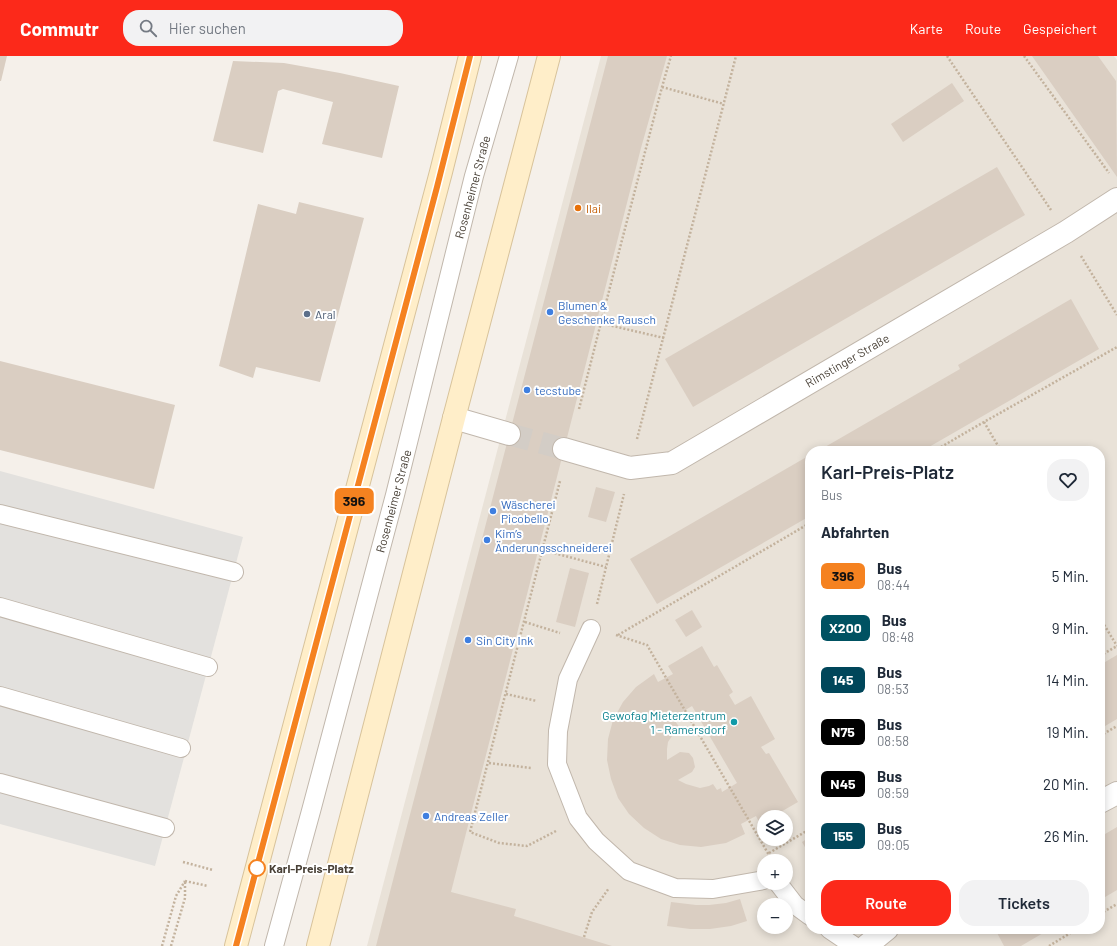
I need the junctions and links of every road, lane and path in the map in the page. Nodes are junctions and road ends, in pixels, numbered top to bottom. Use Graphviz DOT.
graph roads {
  1 [pos="470,56"];
  2 [pos="508,56"];
  3 [pos="549,56"];
  4 [pos="671,56"];
  5 [pos="736,56"];
  6 [pos="947,56"];
  7 [pos="1024,56"];
  8 [pos="662,87"];
  9 [pos="724,104"];
  10 [pos="1112,178"];
  11 [pos="1117,199"];
  12 [pos="1066,232"];
  13 [pos="1117,315"];
  14 [pos="600,323"];
  15 [pos="664,338"];
  16 [pos="1117,347"];
  17 [pos="579,409"];
  18 [pos="454,418"];
  19 [pos="984,422"];
  20 [pos="509,434"];
  21 [pos="635,446"];
  22 [pos="943,446"];
  23 [pos="998,446"];
  24 [pos="564,449"];
  25 [pos="560,481"];
  26 [pos="625,492"];
  27 [pos="0,514"];
  28 [pos="805,526"];
  29 [pos="543,550"];
  30 [pos="606,567"];
  31 [pos="234,572"];
  32 [pos="0,607"];
  33 [pos="525,622"];
  34 [pos="1105,626"];
  35 [pos="588,635"];
  36 [pos="618,635"];
  37 [pos="1117,646"];
  38 [pos="1105,653"];
  39 [pos="208,667"];
  40 [pos="506,694"];
  41 [pos="0,696"];
  42 [pos="563,707"];
  43 [pos="1117,726"];
  44 [pos="1105,733"];
  45 [pos="181,748"];
  46 [pos="488,764"];
  47 [pos="557,764"];
  48 [pos="0,783"];
  49 [pos="1117,793"];
  50 [pos="1105,799"];
  51 [pos="578,818"];
  52 [pos="165,828"];
  53 [pos="805,832"];
  54 [pos="769,854"];
  55 [pos="183,862"];
  56 [pos="213,870"];
  57 [pos="629,871"];
  58 [pos="185,881"];
  59 [pos="757,881"];
  60 [pos="208,886"];
  61 [pos="783,890"];
  62 [pos="1117,904"];
  63 [pos="1105,911"];
  64 [pos="805,912"];
  65 [pos="836,934"];
  66 [pos="880,934"];
  67 [pos="1068,934"];
  68 [pos="584,937"];
  69 [pos="162,946"];
  70 [pos="171,946"];
  71 [pos="236,946"];
  72 [pos="274,946"];
  73 [pos="318,946"];
  74 [pos="854,946"];
  75 [pos="866,946"];
  76 [pos="1049,946"];
  1 -- 71 [label="main road"];
  2 -- 72 [label="lane, Rosenheimer Straße"];
  3 -- 18 [label="main road"];
  4 -- 8 [label="path"];
  5 -- 9 [label="path"];
  6 -- 12 [label="path"];
  7 -- 10 [label="path"];
  8 -- 9 [label="path"];
  8 -- 14 [label="path"];
  9 -- 15 [label="path"];
  11 -- 12 [label="street, Rimstinger Straße"];
  12 -- 13 [label="path"];
  12 -- 24 [label="street, Rimstinger Straße"];
  14 -- 15 [label="path"];
  14 -- 17 [label="path"];
  15 -- 21 [label="path"];
  16 -- 19 [label="path"];
  18 -- 20 [label="street"];
  18 -- 73 [label="main road"];
  19 -- 22 [label="path"];
  19 -- 23 [label="path"];
  25 -- 29 [label="path"];
  26 -- 30 [label="path"];
  27 -- 31 [label="lane"];
  28 -- 36 [label="path"];
  29 -- 30 [label="path"];
  29 -- 33 [label="path"];
  30 -- 35 [label="path"];
  32 -- 39 [label="lane"];
  33 -- 35 [label="path"];
  33 -- 40 [label="path"];
  34 -- 37 [label="path"];
  35 -- 36 [label="path"];
  35 -- 42 [label="lane"];
  36 -- 54 [label="path"];
  37 -- 38 [label="path"];
  40 -- 42 [label="path"];
  40 -- 46 [label="path"];
  41 -- 45 [label="lane"];
  42 -- 47 [label="lane"];
  43 -- 44 [label="path"];
  46 -- 47 [label="path"];
  46 -- 51 [label="path"];
  47 -- 51 [label="lane"];
  48 -- 52 [label="lane"];
  49 -- 50 [label="street"];
  51 -- 57 [label="lane"];
  53 -- 54 [label="path"];
  55 -- 56 [label="path"];
  57 -- 59 [label="lane"];
  57 -- 68 [label="path"];
  58 -- 60 [label="path"];
  58 -- 69 [label="path"];
  58 -- 70 [label="path"];
  61 -- 64 [label="lane"];
  62 -- 63 [label="path"];
  65 -- 74 [label="lane"];
  66 -- 75 [label="street"];
  67 -- 76 [label="path"];
}
